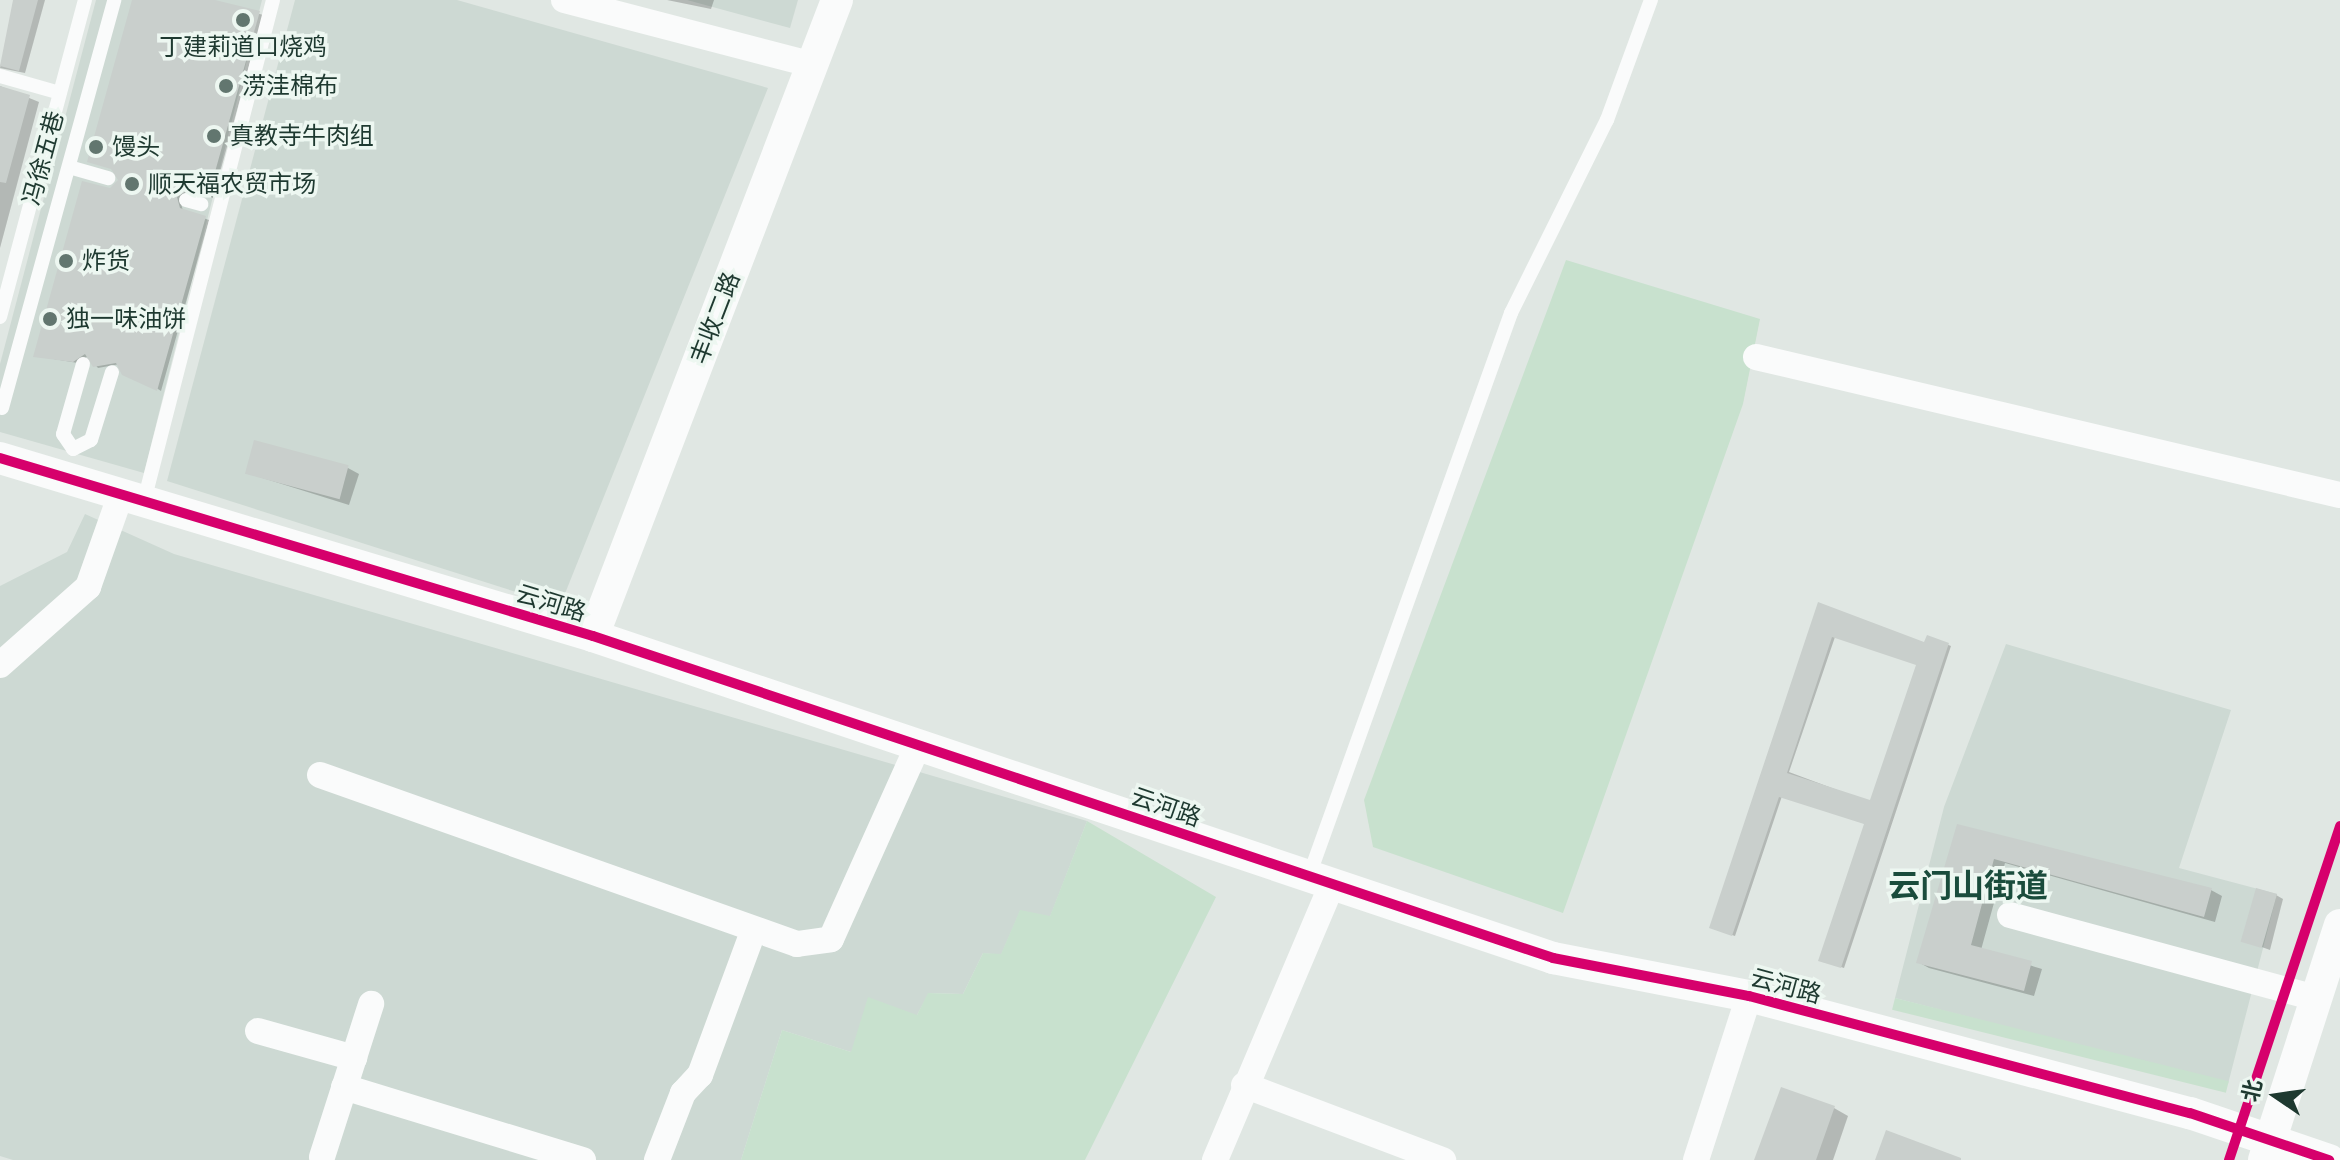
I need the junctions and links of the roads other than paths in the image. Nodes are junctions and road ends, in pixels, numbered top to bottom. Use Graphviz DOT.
graph roads {
  1 [pos="85,0"];
  2 [pos="114,0"];
  3 [pos="273,0"];
  4 [pos="564,0"];
  5 [pos="837,0"];
  6 [pos="1651,0"];
  7 [pos="813,65"];
  8 [pos="0,76"];
  9 [pos="60,93"];
  10 [pos="69,167"];
  11 [pos="108,178"];
  12 [pos="0,317"];
  13 [pos="1756,357"];
  14 [pos="83,364"];
  15 [pos="112,372"];
  16 [pos="2,408"];
  17 [pos="0,458"];
  18 [pos="2340,495"];
  19 [pos="132,498"];
  20 [pos="593,636"];
  21 [pos="0,665"];
  22 [pos="918,745"];
  23 [pos="320,775"];
  24 [pos="1320,880"];
  25 [pos="2010,915"];
  26 [pos="2340,925"];
  27 [pos="753,932"];
  28 [pos="1749,996"];
  29 [pos="2316,998"];
  30 [pos="371,1004"];
  31 [pos="258,1031"];
  32 [pos="354,1058"];
  33 [pos="1244,1085"];
  34 [pos="344,1087"];
  35 [pos="2266,1152"];
  36 [pos="322,1157"];
  37 [pos="583,1160"];
  38 [pos="657,1160"];
  39 [pos="1215,1160"];
  40 [pos="1443,1160"];
  41 [pos="1696,1160"];
  42 [pos="2329,1160"];
  1 -- 9 [label="lane, 冯徐五巷"];
  2 -- 10 [label="lane"];
  3 -- 19 [label="lane"];
  4 -- 7 [label="street"];
  5 -- 7 [label="street, 丰收二路"];
  6 -- 24 [label="lane"];
  7 -- 20 [label="street, 丰收二路"];
  8 -- 9 [label="lane"];
  9 -- 12 [label="lane, 冯徐五巷"];
  10 -- 11 [label="lane"];
  10 -- 16 [label="lane"];
  13 -- 18 [label="street"];
  14 -- 15 [label="lane"];
  17 -- 19 [label="street, 云河路"];
  19 -- 20 [label="street, 云河路"];
  19 -- 21 [label="street"];
  20 -- 22 [label="street, 云河路"];
  22 -- 24 [label="street, 云河路"];
  22 -- 27 [label="street"];
  23 -- 27 [label="street"];
  24 -- 28 [label="street, 云河路"];
  24 -- 33 [label="street"];
  25 -- 29 [label="street"];
  26 -- 29 [label="street"];
  27 -- 38 [label="street"];
  28 -- 35 [label="street, 云河路"];
  28 -- 41 [label="street"];
  29 -- 35 [label="street"];
  30 -- 32 [label="street"];
  31 -- 32 [label="street"];
  32 -- 34 [label="street"];
  33 -- 39 [label="street"];
  33 -- 40 [label="street"];
  34 -- 36 [label="street"];
  34 -- 37 [label="street"];
  35 -- 42 [label="street, 云河路"];
}
